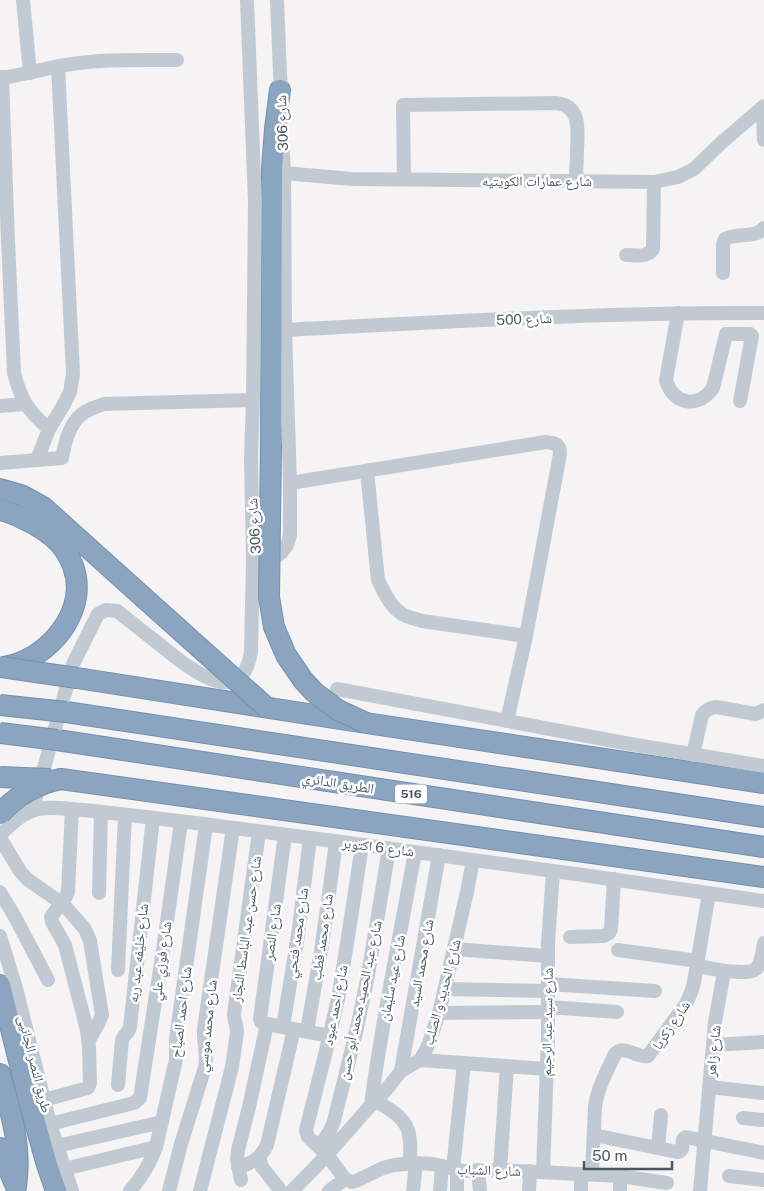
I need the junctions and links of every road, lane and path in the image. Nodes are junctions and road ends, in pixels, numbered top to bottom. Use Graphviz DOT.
graph roads {
  1 [pos="23,0"];
  2 [pos="247,0"];
  3 [pos="277,0"];
  4 [pos="177,60"];
  5 [pos="58,66"];
  6 [pos="30,73"];
  7 [pos="1,78"];
  8 [pos="280,90"];
  9 [pos="764,106"];
  10 [pos="764,140"];
  11 [pos="284,173"];
  12 [pos="404,179"];
  13 [pos="576,181"];
  14 [pos="654,182"];
  15 [pos="764,228"];
  16 [pos="4,242"];
  17 [pos="626,255"];
  18 [pos="723,274"];
  19 [pos="678,313"];
  20 [pos="764,313"];
  21 [pos="285,330"];
  22 [pos="253,400"];
  23 [pos="740,401"];
  24 [pos="25,404"];
  25 [pos="0,406"];
  26 [pos="49,429"];
  27 [pos="37,460"];
  28 [pos="0,463"];
  29 [pos="367,471"];
  30 [pos="290,483"];
  31 [pos="0,489"];
  32 [pos="0,510"];
  33 [pos="253,560"];
  34 [pos="526,636"];
  35 [pos="2,667"];
  36 [pos="337,689"];
  37 [pos="0,705"];
  38 [pos="267,708"];
  39 [pos="764,710"];
  40 [pos="507,721"];
  41 [pos="366,723"];
  42 [pos="0,733"];
  43 [pos="693,755"];
  44 [pos="764,766"];
  45 [pos="0,777"];
  46 [pos="61,780"];
  47 [pos="764,783"];
  48 [pos="72,809"];
  49 [pos="32,810"];
  50 [pos="101,812"];
  51 [pos="0,814"];
  52 [pos="125,815"];
  53 [pos="764,817"];
  54 [pos="153,818"];
  55 [pos="181,822"];
  56 [pos="206,824"];
  57 [pos="233,828"];
  58 [pos="259,832"];
  59 [pos="285,835"];
  60 [pos="0,837"];
  61 [pos="310,838"];
  62 [pos="336,842"];
  63 [pos="362,845"];
  64 [pos="764,847"];
  65 [pos="389,849"];
  66 [pos="415,852"];
  67 [pos="439,855"];
  68 [pos="474,860"];
  69 [pos="553,872"];
  70 [pos="764,877"];
  71 [pos="614,879"];
  72 [pos="0,892"];
  73 [pos="99,892"];
  74 [pos="709,893"];
  75 [pos="764,901"];
  76 [pos="61,902"];
  77 [pos="0,936"];
  78 [pos="570,937"];
  79 [pos="764,943"];
  80 [pos="454,948"];
  81 [pos="618,950"];
  82 [pos="548,956"];
  83 [pos="697,963"];
  84 [pos="118,970"];
  85 [pos="725,971"];
  86 [pos="48,980"];
  87 [pos="0,985"];
  88 [pos="547,987"];
  89 [pos="445,990"];
  90 [pos="654,991"];
  91 [pos="548,1009"];
  92 [pos="617,1012"];
  93 [pos="439,1013"];
  94 [pos="267,1024"];
  95 [pos="295,1029"];
  96 [pos="330,1036"];
  97 [pos="88,1040"];
  98 [pos="764,1042"];
  99 [pos="713,1045"];
  100 [pos="420,1060"];
  101 [pos="464,1063"];
  102 [pos="507,1066"];
  103 [pos="547,1069"];
  104 [pos="401,1071"];
  105 [pos="0,1074"];
  106 [pos="118,1084"];
  107 [pos="709,1087"];
  108 [pos="764,1093"];
  109 [pos="44,1100"];
  110 [pos="373,1103"];
  111 [pos="661,1115"];
  112 [pos="743,1118"];
  113 [pos="764,1120"];
  114 [pos="162,1122"];
  115 [pos="50,1124"];
  116 [pos="594,1135"];
  117 [pos="705,1141"];
  118 [pos="57,1146"];
  119 [pos="156,1147"];
  120 [pos="0,1148"];
  121 [pos="658,1148"];
  122 [pos="323,1151"];
  123 [pos="764,1152"];
  124 [pos="259,1158"];
  125 [pos="413,1163"];
  126 [pos="450,1168"];
  127 [pos="64,1169"];
  128 [pos="478,1170"];
  129 [pos="500,1170"];
  130 [pos="537,1171"];
  131 [pos="586,1174"];
  132 [pos="620,1176"];
  133 [pos="729,1176"];
  134 [pos="345,1179"];
  135 [pos="764,1180"];
  136 [pos="667,1183"];
  137 [pos="16,1189"];
  138 [pos="298,1189"];
  139 [pos="56,1191"];
  140 [pos="72,1191"];
  141 [pos="130,1191"];
  142 [pos="169,1191"];
  143 [pos="200,1191"];
  144 [pos="281,1191"];
  145 [pos="330,1191"];
  146 [pos="413,1191"];
  147 [pos="440,1191"];
  148 [pos="457,1191"];
  149 [pos="480,1191"];
  150 [pos="529,1191"];
  151 [pos="581,1191"];
  152 [pos="620,1191"];
  153 [pos="700,1191"];
  1 -- 6 [label="street"];
  2 -- 22 [label="street, شارع 306"];
  3 -- 8 [label="street, شارع 306"];
  4 -- 5 [label="street"];
  5 -- 6 [label="street"];
  5 -- 26 [label="street"];
  6 -- 7 [label="street"];
  7 -- 16 [label="street"];
  8 -- 11 [label="street, شارع 306"];
  8 -- 41 [label="highway, bridge"];
  9 -- 10 [label="street"];
  9 -- 14 [label="street, شارع عمارات الكويتيه"];
  11 -- 12 [label="street, شارع عمارات الكويتيه"];
  11 -- 21 [label="street, شارع 306"];
  12 -- 13 [label="street, شارع عمارات الكويتيه"];
  12 -- 13 [label="street"];
  13 -- 14 [label="street, شارع عمارات الكويتيه"];
  14 -- 17 [label="street"];
  15 -- 18 [label="street"];
  16 -- 24 [label="street"];
  19 -- 20 [label="street, شارع 500"];
  19 -- 21 [label="street, شارع 500"];
  19 -- 23 [label="street"];
  21 -- 30 [label="street, شارع 306"];
  22 -- 27 [label="street"];
  22 -- 33 [label="street, شارع 306"];
  24 -- 25 [label="street"];
  24 -- 26 [label="street"];
  26 -- 27 [label="street"];
  27 -- 28 [label="street"];
  29 -- 30 [label="street"];
  29 -- 34 [label="street"];
  29 -- 34 [label="street"];
  30 -- 33 [label="street, شارع 306"];
  31 -- 38 [label="highway, bridge"];
  32 -- 35 [label="highway"];
  33 -- 49 [label="street"];
  34 -- 40 [label="street"];
  35 -- 38 [label="highway, bridge"];
  36 -- 40 [label="street"];
  37 -- 53 [label="highway, 516, bridge"];
  38 -- 41 [label="highway"];
  39 -- 43 [label="street"];
  40 -- 43 [label="street"];
  41 -- 47 [label="highway"];
  42 -- 64 [label="highway, الطريق الدائري / 516, bridge"];
  43 -- 44 [label="street"];
  45 -- 46 [label="highway, bridge"];
  46 -- 51 [label="highway, bridge"];
  46 -- 70 [label="highway"];
  48 -- 49 [label="street, شارع 6 اكتوبر"];
  48 -- 50 [label="street, شارع 6 اكتوبر"];
  48 -- 76 [label="street"];
  49 -- 60 [label="street, شارع 6 اكتوبر"];
  50 -- 52 [label="street, شارع 6 اكتوبر"];
  50 -- 73 [label="street"];
  52 -- 54 [label="street, شارع 6 اكتوبر"];
  52 -- 84 [label="street"];
  54 -- 55 [label="street, شارع 6 اكتوبر"];
  54 -- 106 [label="street, شارع خليفه عبد ربه"];
  55 -- 56 [label="street, شارع 6 اكتوبر"];
  55 -- 115 [label="street, شارع فوزي علي"];
  56 -- 57 [label="street, شارع 6 اكتوبر"];
  56 -- 114 [label="street, شارع احمد الصباح"];
  57 -- 58 [label="street, شارع 6 اكتوبر"];
  57 -- 142 [label="street, شارع محمد موسي"];
  58 -- 59 [label="street, شارع 6 اكتوبر"];
  58 -- 143 [label="street, شارع حسن عبد الباسط النجار"];
  59 -- 61 [label="street, شارع 6 اكتوبر"];
  59 -- 94 [label="street, شارع النصر"];
  60 -- 76 [label="street"];
  61 -- 62 [label="street, شارع 6 اكتوبر"];
  61 -- 95 [label="street, شارع محمد فتحي"];
  62 -- 63 [label="street, شارع 6 اكتوبر"];
  62 -- 95 [label="street, شارع محمد قطب"];
  63 -- 65 [label="street, شارع 6 اكتوبر"];
  63 -- 96 [label="street, شارع احمد عبود"];
  65 -- 66 [label="street, شارع 6 اكتوبر"];
  65 -- 122 [label="street, شارع عبد الحميد محمد أبو حسن"];
  66 -- 67 [label="street, شارع 6 اكتوبر"];
  66 -- 110 [label="street, شارع عيد سليمان"];
  67 -- 68 [label="street, شارع 6 اكتوبر"];
  67 -- 104 [label="street, شارع محمد السيد"];
  68 -- 69 [label="street, شارع 6 اكتوبر"];
  68 -- 80 [label="street, شارع الحديد و الصلب"];
  69 -- 71 [label="street, شارع 6 اكتوبر"];
  69 -- 82 [label="street, شارع سيد عبد الرحيم"];
  71 -- 74 [label="street, شارع 6 اكتوبر"];
  71 -- 78 [label="street"];
  72 -- 86 [label="street"];
  74 -- 75 [label="street, شارع 6 اكتوبر"];
  74 -- 83 [label="street, شارع زكريا"];
  76 -- 97 [label="street"];
  76 -- 97 [label="street"];
  77 -- 109 [label="street, طريق النصر الجانيى"];
  79 -- 85 [label="street"];
  80 -- 82 [label="street"];
  80 -- 89 [label="street, شارع الحديد و الصلب"];
  81 -- 83 [label="street"];
  82 -- 88 [label="street, شارع سيد عبد الرحيم"];
  83 -- 85 [label="street"];
  83 -- 116 [label="street, شارع زكريا"];
  85 -- 99 [label="street, شارع زاهر"];
  87 -- 139 [label="highway"];
  88 -- 89 [label="street"];
  88 -- 90 [label="street"];
  88 -- 91 [label="street, شارع سيد عبد الرحيم"];
  89 -- 93 [label="street, شارع الحديد و الصلب"];
  91 -- 92 [label="street"];
  91 -- 93 [label="street"];
  91 -- 103 [label="street, شارع سيد عبد الرحيم"];
  93 -- 100 [label="street, شارع الحديد و الصلب"];
  94 -- 95 [label="street"];
  94 -- 124 [label="street"];
  95 -- 96 [label="street"];
  95 -- 124 [label="street"];
  96 -- 122 [label="street, شارع احمد عبود"];
  97 -- 109 [label="street"];
  98 -- 99 [label="street"];
  99 -- 107 [label="street, شارع زاهر"];
  100 -- 101 [label="street"];
  100 -- 104 [label="street, شارع الحديد و الصلب"];
  101 -- 102 [label="street"];
  101 -- 126 [label="street"];
  102 -- 103 [label="street"];
  102 -- 129 [label="street"];
  103 -- 130 [label="street, شارع سيد عبد الرحيم"];
  104 -- 110 [label="street, شارع الحديد و الصلب"];
  105 -- 137 [label="highway"];
  107 -- 108 [label="street"];
  107 -- 117 [label="street, شارع زاهر"];
  109 -- 115 [label="street, طريق النصر الجانيى"];
  110 -- 122 [label="street, شارع الحديد و الصلب"];
  110 -- 125 [label="street"];
  111 -- 121 [label="street"];
  112 -- 113 [label="street"];
  114 -- 118 [label="street"];
  114 -- 119 [label="street, شارع احمد الصباح"];
  115 -- 118 [label="street, طريق النصر الجانيى"];
  116 -- 121 [label="street"];
  116 -- 131 [label="street, شارع زكريا"];
  117 -- 121 [label="street"];
  117 -- 123 [label="street"];
  117 -- 153 [label="street, شارع زاهر"];
  118 -- 127 [label="street, طريق النصر الجانيى"];
  119 -- 127 [label="street"];
  119 -- 141 [label="street, شارع احمد الصباح"];
  120 -- 137 [label="highway"];
  122 -- 134 [label="street"];
  122 -- 138 [label="street, شارع الحديد و الصلب"];
  124 -- 144 [label="street"];
  125 -- 126 [label="street, شارع الشباب"];
  125 -- 134 [label="street, شارع الشباب"];
  125 -- 146 [label="street"];
  126 -- 128 [label="street, شارع الشباب"];
  126 -- 147 [label="street"];
  126 -- 148 [label="street"];
  127 -- 140 [label="street, طريق النصر الجانيى"];
  128 -- 129 [label="street, شارع الشباب"];
  128 -- 149 [label="street"];
  129 -- 130 [label="street, شارع الشباب"];
  130 -- 131 [label="street, شارع الشباب"];
  130 -- 150 [label="street, شارع سيد عبد الرحيم"];
  131 -- 132 [label="street, شارع الشباب"];
  131 -- 151 [label="street, شارع زكريا"];
  132 -- 136 [label="street, شارع الشباب"];
  132 -- 152 [label="street"];
  133 -- 135 [label="street"];
  134 -- 145 [label="street"];
}
